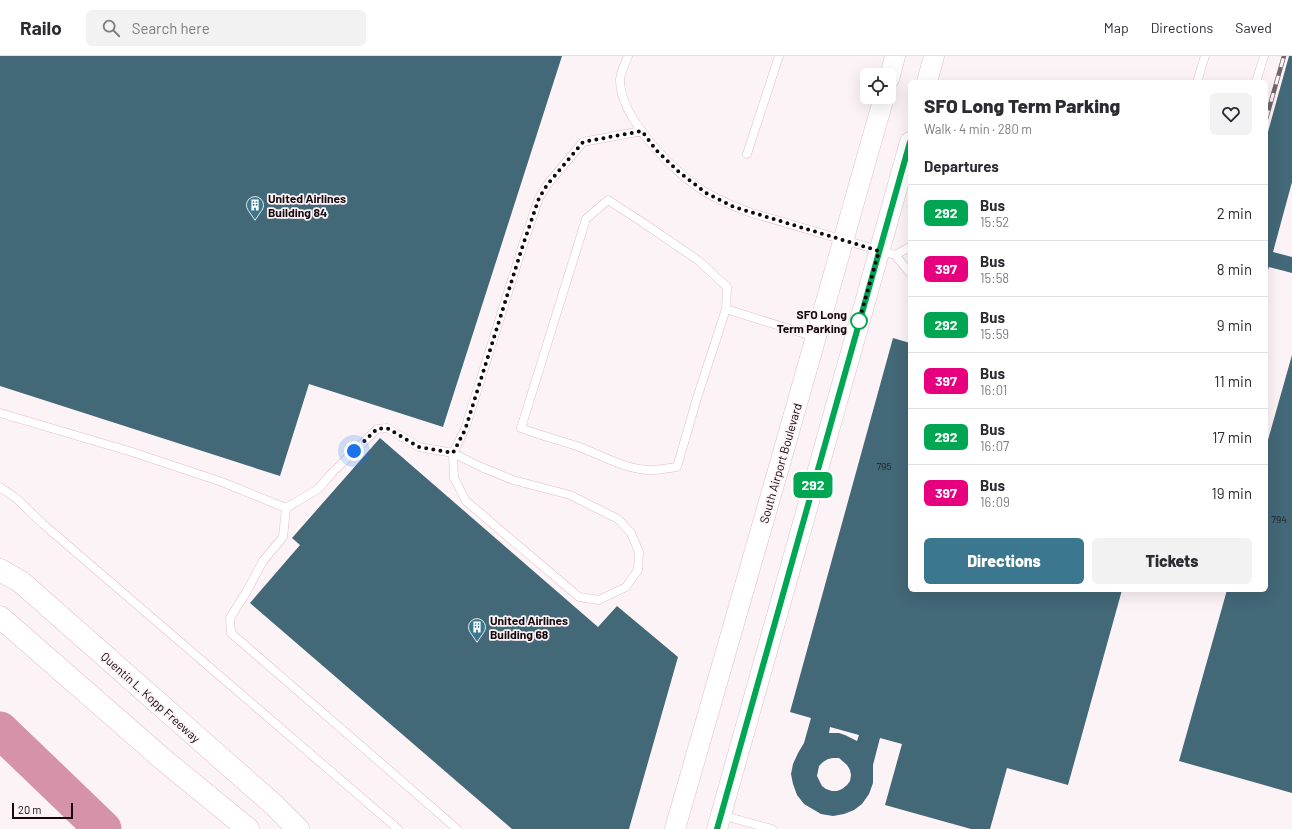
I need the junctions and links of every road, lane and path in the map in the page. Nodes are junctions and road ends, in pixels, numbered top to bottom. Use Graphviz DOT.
graph roads {
  1 [pos="628,56"];
  2 [pos="779,56"];
  3 [pos="896,56"];
  4 [pos="934,56"];
  5 [pos="1205,56"];
  6 [pos="1264,56"];
  7 [pos="892,68"];
  8 [pos="928,80"];
  9 [pos="1198,80"];
  10 [pos="1257,80"];
  11 [pos="882,104"];
  12 [pos="642,131"];
  13 [pos="908,152"];
  14 [pos="747,154"];
  15 [pos="843,240"];
  16 [pos="908,248"];
  17 [pos="887,253"];
  18 [pos="908,271"];
  19 [pos="726,309"];
  20 [pos="816,338"];
  21 [pos="0,413"];
  22 [pos="453,453"];
  23 [pos="0,487"];
  24 [pos="286,508"];
  25 [pos="0,570"];
  26 [pos="0,617"];
  27 [pos="165,761"];
  28 [pos="274,805"];
  29 [pos="719,822"];
  30 [pos="231,829"];
  31 [pos="248,829"];
  32 [pos="298,829"];
  33 [pos="306,829"];
  34 [pos="398,829"];
  35 [pos="457,829"];
  36 [pos="675,829"];
  37 [pos="772,829"];
  1 -- 12 [label="lane"];
  2 -- 14 [label="lane"];
  3 -- 7 [label="street"];
  4 -- 8 [label="street"];
  5 -- 9 [label="lane"];
  6 -- 10 [label="lane"];
  11 -- 15 [label="street, South Airport Boulevard"];
  12 -- 15 [label="lane"];
  12 -- 22 [label="lane"];
  13 -- 17 [label="street"];
  15 -- 17 [label="lane"];
  15 -- 20 [label="street, South Airport Boulevard"];
  16 -- 17 [label="lane"];
  17 -- 18 [label="lane"];
  17 -- 29 [label="street"];
  19 -- 19 [label="lane"];
  19 -- 20 [label="lane"];
  20 -- 36 [label="street, South Airport Boulevard"];
  21 -- 24 [label="lane"];
  22 -- 22 [label="lane"];
  22 -- 24 [label="lane"];
  23 -- 34 [label="lane"];
  24 -- 35 [label="lane"];
  25 -- 28 [label="highway, Quentin L. Kopp Freeway"];
  26 -- 27 [label="highway"];
  27 -- 30 [label="highway"];
  27 -- 31 [label="highway"];
  28 -- 32 [label="highway, Quentin L. Kopp Freeway"];
  28 -- 33 [label="highway"];
  29 -- 37 [label="lane"];
}
